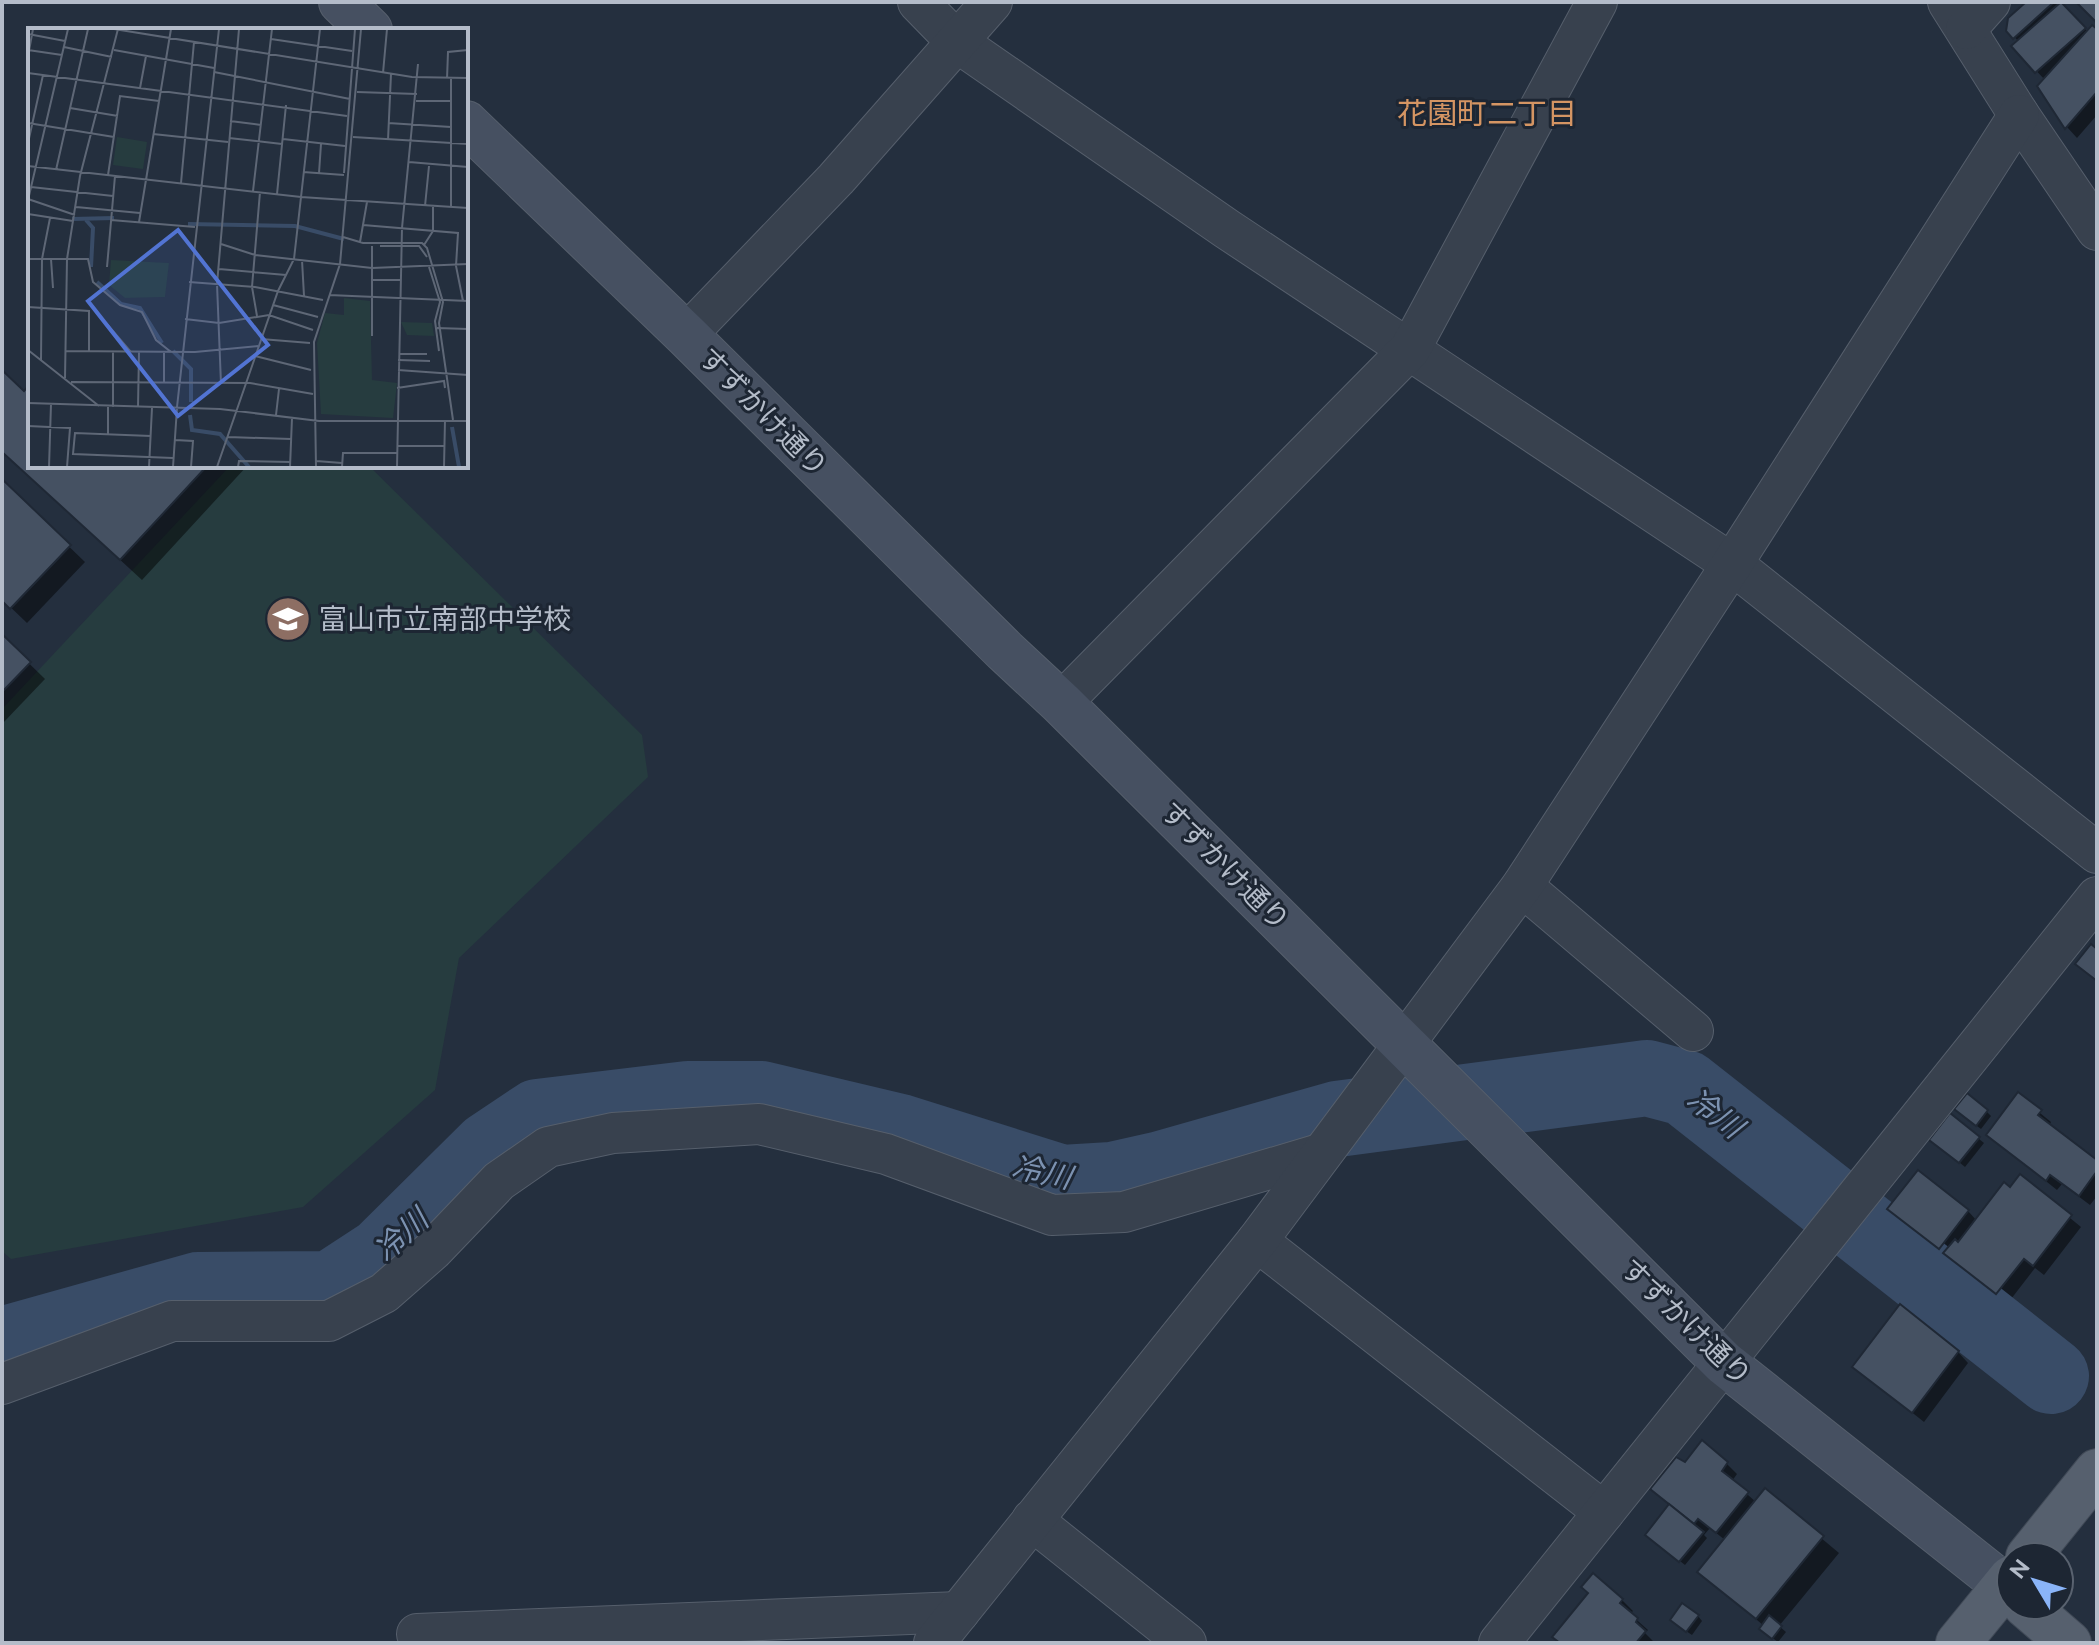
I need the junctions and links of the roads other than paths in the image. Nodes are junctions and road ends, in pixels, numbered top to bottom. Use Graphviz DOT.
graph roads {
  1 [pos="341,2"];
  2 [pos="918,2"];
  3 [pos="992,2"];
  4 [pos="1597,2"];
  5 [pos="1968,11"];
  6 [pos="368,28"];
  7 [pos="957,42"];
  8 [pos="2019,115"];
  9 [pos="468,125"];
  10 [pos="2097,230"];
  11 [pos="686,335"];
  12 [pos="1410,349"];
  13 [pos="1732,564"];
  14 [pos="1061,703"];
  15 [pos="2097,853"];
  16 [pos="1522,886"];
  17 [pos="2097,897"];
  18 [pos="1693,1031"];
  19 [pos="1404,1043"];
  20 [pos="1320,1154"];
  21 [pos="1257,1241"];
  22 [pos="1724,1363"];
  23 [pos="2,1384"];
  24 [pos="2097,1471"];
  25 [pos="1604,1512"];
  26 [pos="1032,1520"];
  27 [pos="2047,1541"];
  28 [pos="1995,1568"];
  29 [pos="1995,1605"];
  30 [pos="959,1612"];
  31 [pos="2049,1621"];
  32 [pos="417,1634"];
  33 [pos="934,1643"];
  34 [pos="1186,1643"];
  35 [pos="1499,1643"];
  36 [pos="1958,1643"];
  37 [pos="2069,1643"];
  1 -- 6 [label="street"];
  2 -- 7 [label="street"];
  3 -- 7 [label="street"];
  4 -- 12 [label="street"];
  5 -- 8 [label="street"];
  7 -- 11 [label="street"];
  7 -- 12 [label="street"];
  8 -- 10 [label="street"];
  8 -- 13 [label="street"];
  9 -- 11 [label="street, すずかけ通り"];
  11 -- 14 [label="street, すずかけ通り"];
  12 -- 13 [label="street"];
  12 -- 14 [label="street"];
  13 -- 15 [label="street"];
  13 -- 16 [label="street"];
  14 -- 19 [label="street, すずかけ通り"];
  16 -- 18 [label="street"];
  16 -- 19 [label="street"];
  17 -- 22 [label="street"];
  19 -- 20 [label="street"];
  19 -- 22 [label="street, すずかけ通り"];
  20 -- 21 [label="street"];
  20 -- 23 [label="street"];
  21 -- 25 [label="street"];
  21 -- 26 [label="street"];
  22 -- 25 [label="street"];
  22 -- 28 [label="street, すずかけ通り"];
  24 -- 27 [label="main road"];
  25 -- 35 [label="street"];
  26 -- 30 [label="street"];
  26 -- 34 [label="street"];
  29 -- 36 [label="main road"];
  30 -- 32 [label="street"];
  30 -- 33 [label="street"];
  31 -- 37 [label="main road"];
}
